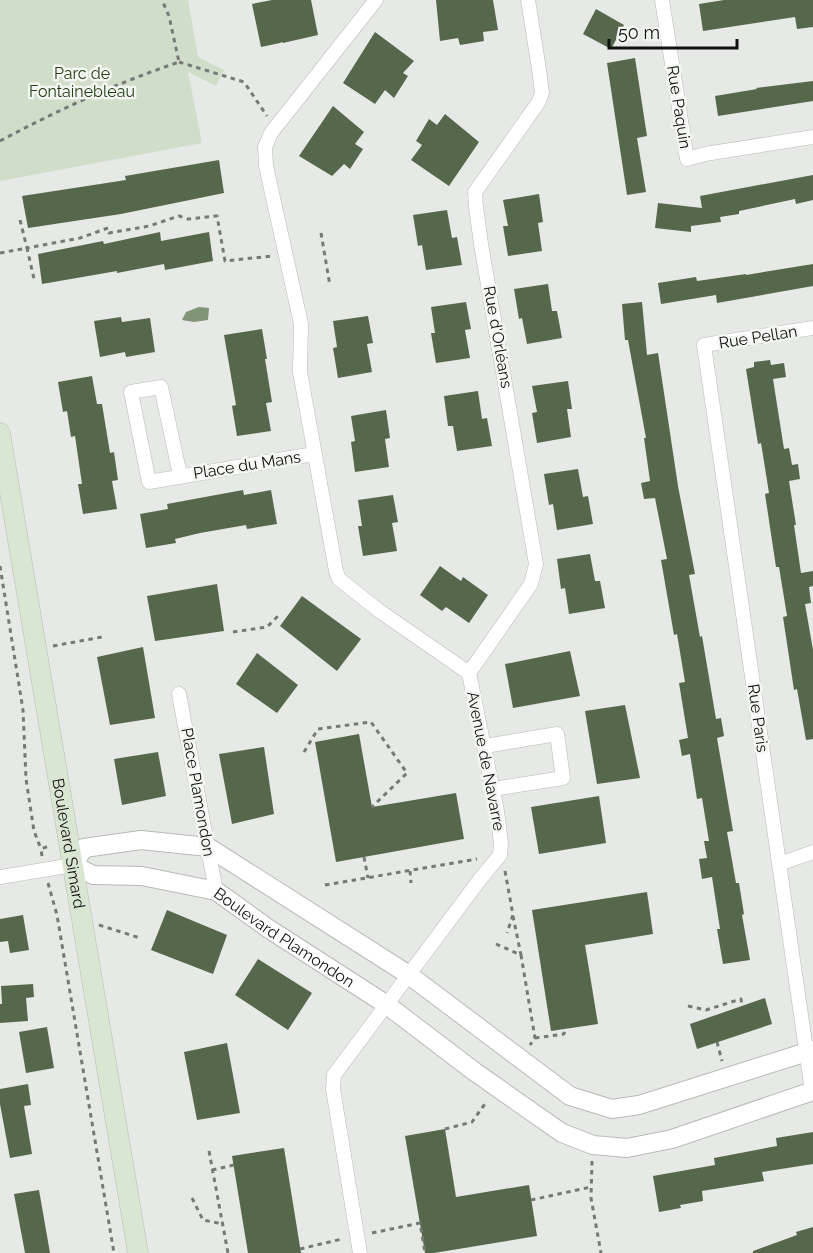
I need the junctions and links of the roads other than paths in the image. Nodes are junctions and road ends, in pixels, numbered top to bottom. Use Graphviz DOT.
graph roads {
  1 [pos="376,0"];
  2 [pos="528,0"];
  3 [pos="662,0"];
  4 [pos="813,137"];
  5 [pos="813,328"];
  6 [pos="704,345"];
  7 [pos="0,433"];
  8 [pos="314,454"];
  9 [pos="180,476"];
  10 [pos="469,673"];
  11 [pos="179,694"];
  12 [pos="485,746"];
  13 [pos="493,789"];
  14 [pos="208,847"];
  15 [pos="813,852"];
  16 [pos="779,864"];
  17 [pos="72,865"];
  18 [pos="0,877"];
  19 [pos="216,891"];
  20 [pos="409,975"];
  21 [pos="387,1005"];
  22 [pos="810,1051"];
  23 [pos="813,1091"];
  24 [pos="138,1253"];
  25 [pos="360,1253"];
  1 -- 8 [label="street, Avenue de Navarre"];
  2 -- 10 [label="street, Rue d'Orléans"];
  3 -- 4 [label="street, Rue Paquin"];
  5 -- 6 [label="street, Rue Pellan"];
  6 -- 16 [label="street, Rue Paris"];
  7 -- 17 [label="main road, Boulevard Simard"];
  8 -- 9 [label="street, Place du Mans"];
  8 -- 10 [label="street, Avenue de Navarre"];
  9 -- 9 [label="street, Place du Mans"];
  10 -- 12 [label="street, Avenue de Navarre"];
  11 -- 14 [label="street, Place Plamondon"];
  12 -- 13 [label="street, Avenue de Navarre"];
  12 -- 13 [label="street"];
  13 -- 20 [label="street, Avenue de Navarre"];
  14 -- 17 [label="street"];
  14 -- 19 [label="street, Place Plamondon"];
  14 -- 20 [label="street"];
  15 -- 16 [label="street"];
  16 -- 22 [label="street, Rue Paris"];
  17 -- 18 [label="street"];
  17 -- 19 [label="street, Boulevard Plamondon"];
  17 -- 24 [label="main road, Boulevard Simard"];
  19 -- 21 [label="street, Boulevard Plamondon"];
  20 -- 21 [label="street, Avenue de Navarre"];
  20 -- 22 [label="street"];
  21 -- 23 [label="street, Boulevard Plamondon"];
  21 -- 25 [label="street, Avenue de Navarre"];
  22 -- 23 [label="street, Rue Paris"];
}
